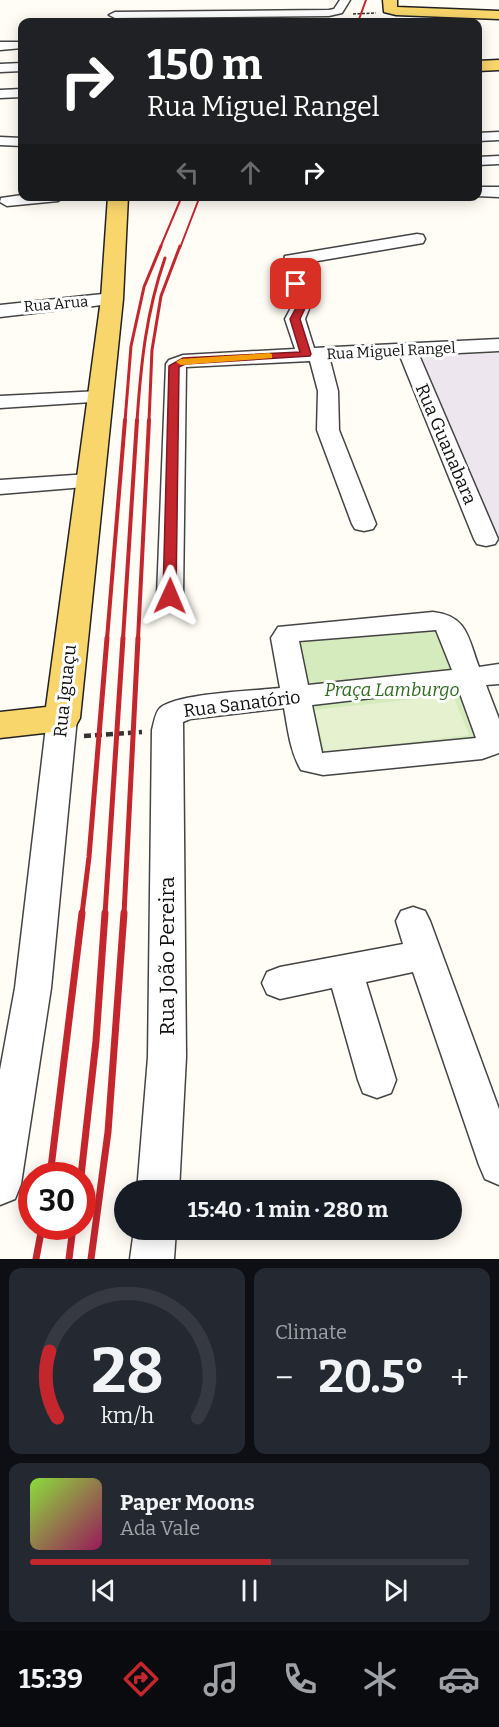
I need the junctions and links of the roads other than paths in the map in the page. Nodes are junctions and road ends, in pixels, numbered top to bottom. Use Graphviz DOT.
graph roads {
  1 [pos="117,0"];
  2 [pos="234,0"];
  3 [pos="345,0"];
  4 [pos="394,4"];
  5 [pos="236,14"];
  6 [pos="338,15"];
  7 [pos="499,15"];
  8 [pos="115,18"];
  9 [pos="139,18"];
  10 [pos="18,45"];
  11 [pos="0,46"];
  12 [pos="18,67"];
  13 [pos="499,67"];
  14 [pos="0,68"];
  15 [pos="482,68"];
  16 [pos="18,93"];
  17 [pos="0,94"];
  18 [pos="499,136"];
  19 [pos="482,137"];
  20 [pos="0,141"];
  21 [pos="18,142"];
  22 [pos="499,160"];
  23 [pos="482,161"];
  24 [pos="482,192"];
  25 [pos="499,192"];
  26 [pos="18,200"];
  27 [pos="7,201"];
  28 [pos="118,201"];
  29 [pos="417,239"];
  30 [pos="112,299"];
  31 [pos="0,311"];
  32 [pos="499,345"];
  33 [pos="407,350"];
  34 [pos="313,355"];
  35 [pos="100,397"];
  36 [pos="0,402"];
  37 [pos="89,481"];
  38 [pos="0,487"];
  39 [pos="364,524"];
  40 [pos="486,539"];
  41 [pos="170,596"];
  42 [pos="499,674"];
  43 [pos="469,677"];
  44 [pos="295,696"];
  45 [pos="0,725"];
  46 [pos="167,726"];
  47 [pos="61,728"];
  48 [pos="345,970"];
  49 [pos="280,983"];
  50 [pos="377,1080"];
  51 [pos="488,1102"];
  52 [pos="499,1165"];
  53 [pos="159,1180"];
  54 [pos="0,1184"];
  55 [pos="154,1240"];
  56 [pos="152,1259"];
  1 -- 8 [label="street"];
  2 -- 5 [label="street"];
  3 -- 6 [label="street"];
  4 -- 7 [label="main road"];
  5 -- 6 [label="street"];
  5 -- 9 [label="street"];
  10 -- 11 [label="street"];
  12 -- 14 [label="street"];
  13 -- 15 [label="main road"];
  16 -- 17 [label="street"];
  18 -- 19 [label="street"];
  20 -- 21 [label="street"];
  22 -- 23 [label="street"];
  24 -- 25 [label="street"];
  26 -- 27 [label="street"];
  28 -- 30 [label="main road, Rua Iguaçu"];
  29 -- 34 [label="street"];
  30 -- 31 [label="street, Rua Arua"];
  30 -- 35 [label="main road, Rua Iguaçu"];
  32 -- 33 [label="street, Rua Miguel Rangel"];
  33 -- 34 [label="street, Rua Miguel Rangel"];
  33 -- 40 [label="street, Rua Guanabara"];
  34 -- 39 [label="street"];
  34 -- 41 [label="street, Rua Miguel Rangel"];
  35 -- 36 [label="street"];
  35 -- 37 [label="main road, Rua Iguaçu"];
  37 -- 38 [label="street"];
  37 -- 47 [label="main road, Rua Iguaçu"];
  42 -- 43 [label="street, Rua Sanatório"];
  43 -- 44 [label="street, Rua Sanatório"];
  43 -- 44 [label="street"];
  43 -- 44 [label="street"];
  44 -- 46 [label="street, Rua Sanatório"];
  45 -- 47 [label="main road"];
  46 -- 53 [label="street, Rua João Pereira"];
  47 -- 54 [label="street, Rua Iguaçu"];
  48 -- 49 [label="street"];
  48 -- 50 [label="street"];
  48 -- 51 [label="street"];
  51 -- 52 [label="street"];
  55 -- 56 [label="street"];
}
